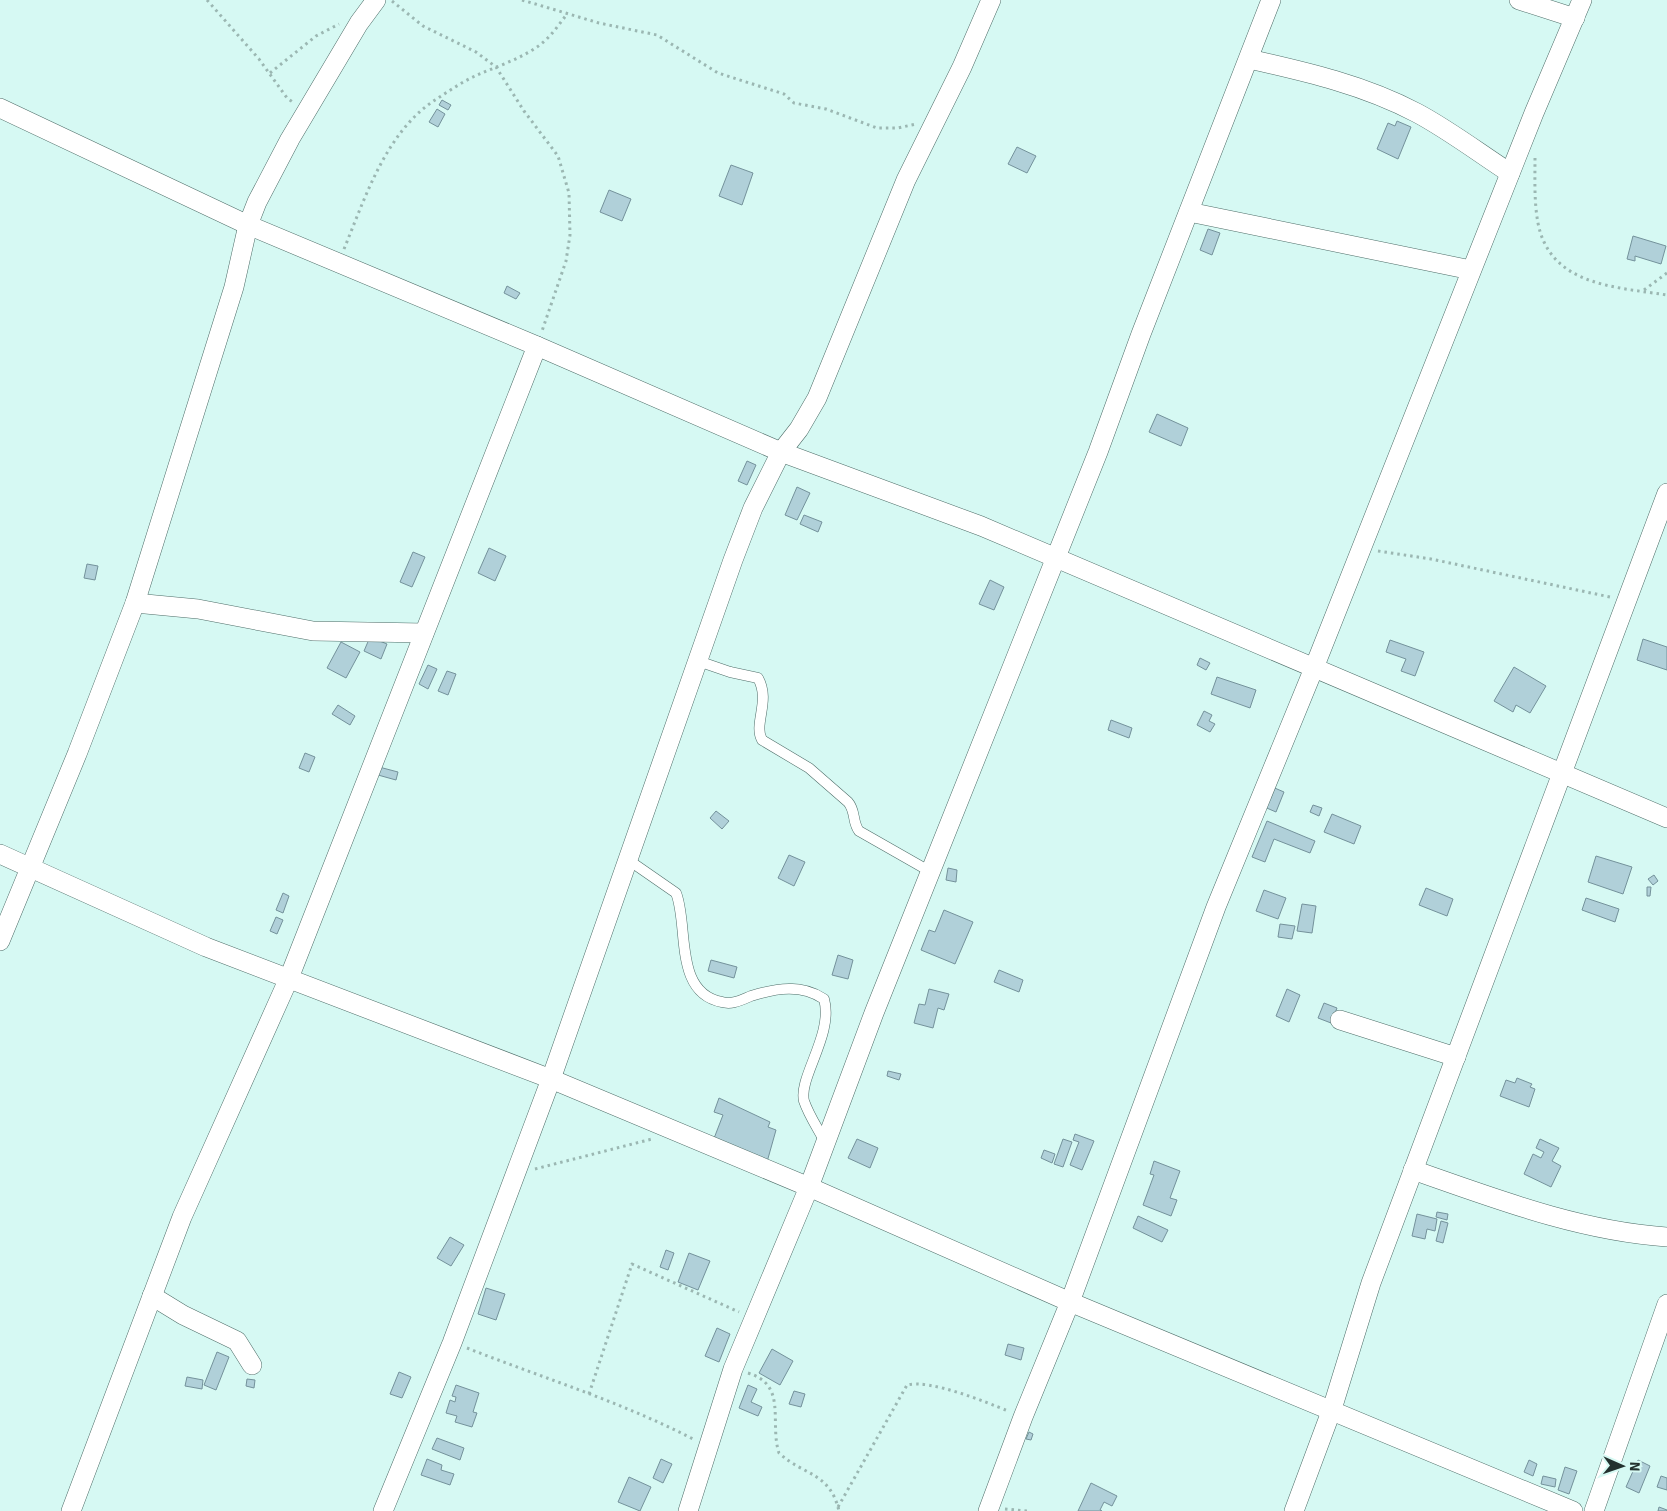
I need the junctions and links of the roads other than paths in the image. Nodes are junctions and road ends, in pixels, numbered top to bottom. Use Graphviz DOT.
graph roads {
  1 [pos="376,0"];
  2 [pos="991,0"];
  3 [pos="1271,0"];
  4 [pos="1518,0"];
  5 [pos="1582,0"];
  6 [pos="1575,18"];
  7 [pos="1250,59"];
  8 [pos="0,108"];
  9 [pos="1510,173"];
  10 [pos="1189,212"];
  11 [pos="248,224"];
  12 [pos="1471,270"];
  13 [pos="537,346"];
  14 [pos="781,452"];
  15 [pos="1667,493"];
  16 [pos="1056,560"];
  17 [pos="135,603"];
  18 [pos="424,633"];
  19 [pos="698,661"];
  20 [pos="1314,668"];
  21 [pos="1564,773"];
  22 [pos="1667,818"];
  23 [pos="0,854"];
  24 [pos="628,859"];
  25 [pos="30,866"];
  26 [pos="931,872"];
  27 [pos="0,941"];
  28 [pos="289,978"];
  29 [pos="1340,1020"];
  30 [pos="1456,1057"];
  31 [pos="551,1079"];
  32 [pos="826,1144"];
  33 [pos="1414,1170"];
  34 [pos="809,1187"];
  35 [pos="1667,1236"];
  36 [pos="152,1296"];
  37 [pos="1070,1302"];
  38 [pos="1667,1304"];
  39 [pos="252,1365"];
  40 [pos="1332,1409"];
  41 [pos="71,1511"];
  42 [pos="383,1511"];
  43 [pos="688,1511"];
  44 [pos="988,1511"];
  45 [pos="1294,1511"];
  46 [pos="1573,1511"];
  47 [pos="1594,1511"];
  1 -- 11 [label="street"];
  2 -- 14 [label="street"];
  3 -- 7 [label="street"];
  4 -- 6 [label="street"];
  5 -- 6 [label="street"];
  6 -- 9 [label="street"];
  7 -- 9 [label="street"];
  7 -- 10 [label="street"];
  8 -- 11 [label="street"];
  9 -- 12 [label="street"];
  10 -- 12 [label="street"];
  10 -- 16 [label="street"];
  11 -- 13 [label="street"];
  11 -- 17 [label="street"];
  12 -- 20 [label="street"];
  13 -- 14 [label="street"];
  13 -- 18 [label="street"];
  14 -- 16 [label="street"];
  14 -- 19 [label="street"];
  15 -- 21 [label="street"];
  16 -- 20 [label="street"];
  16 -- 26 [label="street"];
  17 -- 18 [label="street"];
  17 -- 25 [label="street"];
  18 -- 28 [label="street"];
  19 -- 24 [label="street"];
  19 -- 26 [label="lane"];
  20 -- 21 [label="street"];
  20 -- 37 [label="street"];
  21 -- 22 [label="street"];
  21 -- 30 [label="street"];
  23 -- 25 [label="street"];
  24 -- 31 [label="street"];
  24 -- 32 [label="lane"];
  25 -- 27 [label="street"];
  25 -- 28 [label="street"];
  26 -- 32 [label="street"];
  28 -- 31 [label="street"];
  28 -- 36 [label="street"];
  29 -- 30 [label="street"];
  30 -- 33 [label="street"];
  31 -- 34 [label="street"];
  31 -- 42 [label="street"];
  32 -- 34 [label="street"];
  33 -- 35 [label="street"];
  33 -- 40 [label="street"];
  34 -- 37 [label="street"];
  34 -- 43 [label="street"];
  36 -- 39 [label="street"];
  36 -- 41 [label="street"];
  37 -- 40 [label="street"];
  37 -- 44 [label="street"];
  38 -- 47 [label="street"];
  40 -- 45 [label="street"];
  40 -- 46 [label="street"];
}
